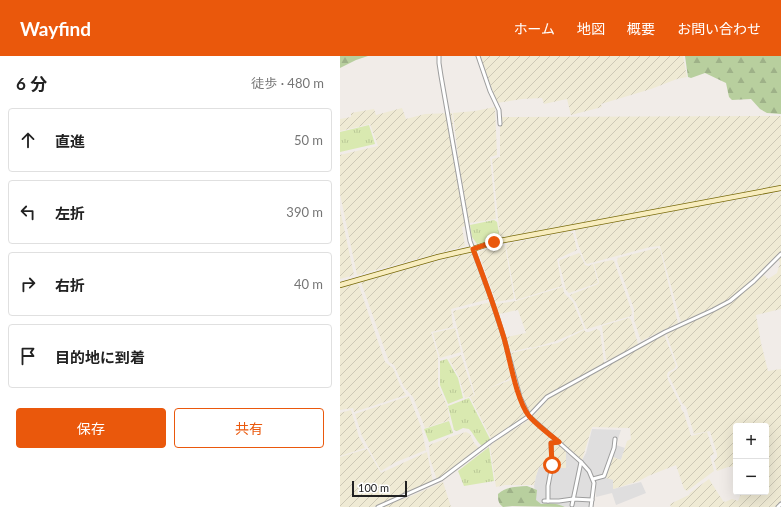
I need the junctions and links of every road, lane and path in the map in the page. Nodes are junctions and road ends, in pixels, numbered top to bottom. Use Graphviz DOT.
graph roads {
  1 [pos="439,56"];
  2 [pos="478,56"];
  3 [pos="500,124"];
  4 [pos="781,188"];
  5 [pos="473,249"];
  6 [pos="781,254"];
  7 [pos="340,285"];
  8 [pos="529,416"];
  9 [pos="615,439"];
  10 [pos="559,442"];
  11 [pos="581,462"];
  12 [pos="593,479"];
  13 [pos="573,499"];
  14 [pos="592,500"];
  15 [pos="544,501"];
  16 [pos="548,501"];
  17 [pos="781,504"];
  18 [pos="572,505"];
  19 [pos="378,507"];
  20 [pos="591,507"];
  21 [pos="778,507"];
  1 -- 5 [label="street"];
  2 -- 3 [label="street"];
  4 -- 5 [label="street"];
  5 -- 7 [label="street"];
  5 -- 8 [label="street"];
  6 -- 8 [label="street"];
  8 -- 10 [label="street"];
  8 -- 19 [label="street"];
  9 -- 12 [label="street"];
  10 -- 11 [label="street"];
  10 -- 16 [label="street"];
  11 -- 12 [label="street"];
  11 -- 13 [label="street"];
  12 -- 14 [label="street"];
  13 -- 14 [label="street"];
  13 -- 16 [label="street"];
  13 -- 18 [label="street"];
  14 -- 20 [label="street"];
  15 -- 16 [label="street"];
  17 -- 21 [label="street"];
}
